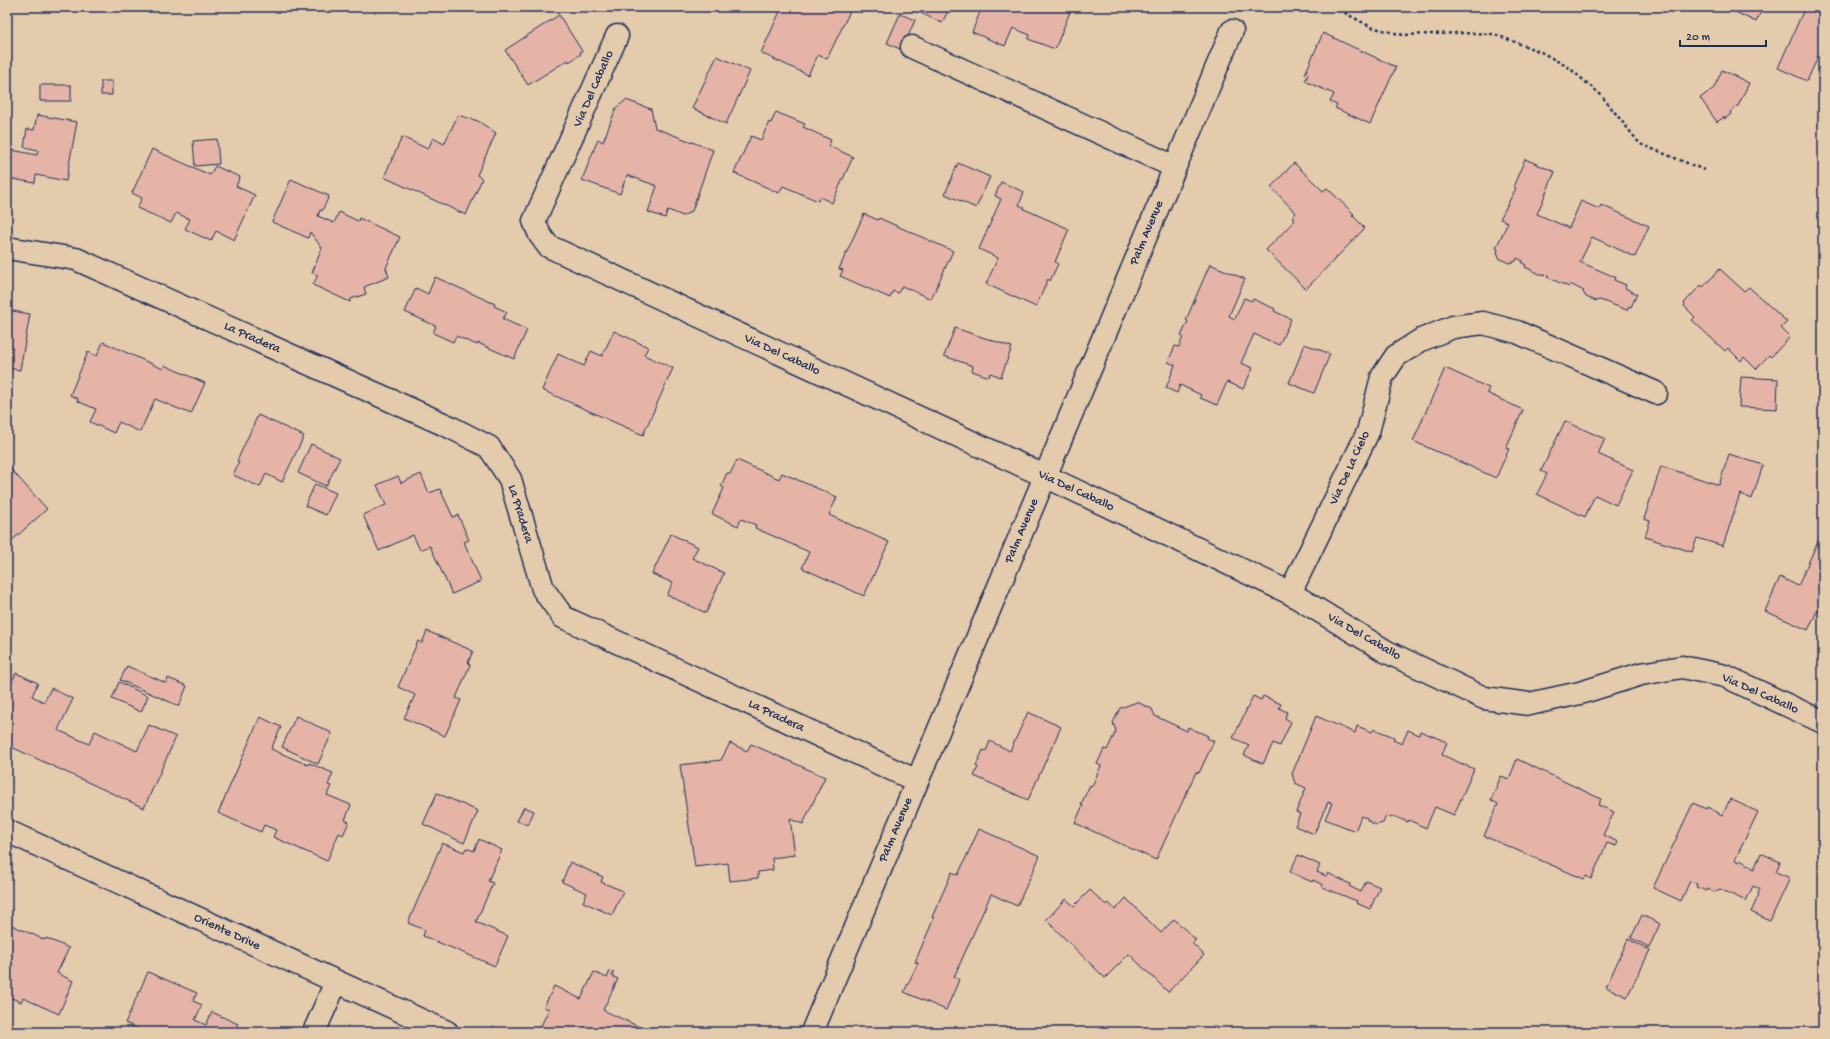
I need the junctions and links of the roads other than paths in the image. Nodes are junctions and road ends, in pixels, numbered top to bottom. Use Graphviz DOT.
graph roads {
  1 [pos="1232,31"];
  2 [pos="617,36"];
  3 [pos="912,47"];
  4 [pos="1175,167"];
  5 [pos="7,248"];
  6 [pos="1656,393"];
  7 [pos="1045,476"];
  8 [pos="1290,593"];
  9 [pos="1823,722"];
  10 [pos="917,781"];
  11 [pos="7,831"];
  12 [pos="336,982"];
  13 [pos="314,1032"];
  14 [pos="447,1032"];
  15 [pos="812,1032"];
  1 -- 4 [label="street, Palm Avenue"];
  2 -- 7 [label="street, Via Del Caballo"];
  3 -- 4 [label="street"];
  4 -- 7 [label="street, Palm Avenue"];
  5 -- 10 [label="street, La Pradera"];
  6 -- 8 [label="street, Via De La Cielo"];
  7 -- 8 [label="street, Via Del Caballo"];
  7 -- 10 [label="street, Palm Avenue"];
  8 -- 9 [label="street, Via Del Caballo"];
  10 -- 15 [label="street, Palm Avenue"];
  11 -- 12 [label="street, Oriente Drive"];
  12 -- 13 [label="street"];
  12 -- 14 [label="street, Oriente Drive"];
}
